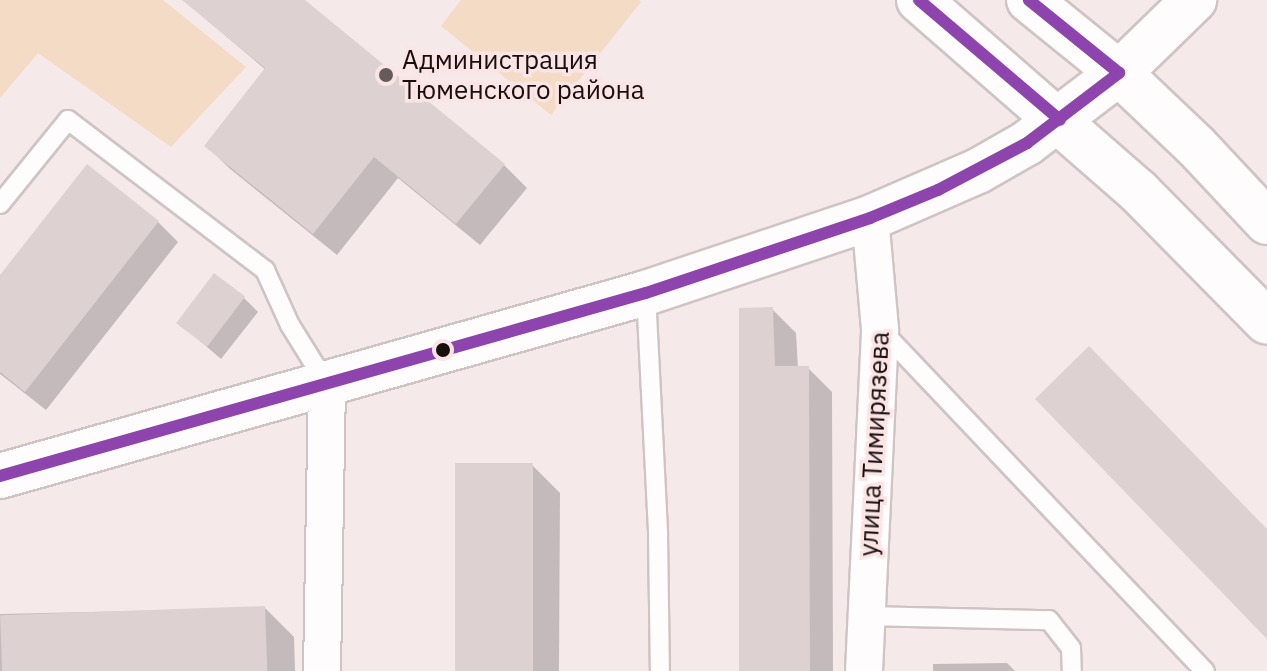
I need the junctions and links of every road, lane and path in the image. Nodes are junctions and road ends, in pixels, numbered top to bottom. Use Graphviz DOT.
graph roads {
  1 [pos="919,0"];
  2 [pos="1029,0"];
  3 [pos="1194,0"];
  4 [pos="1119,73"];
  5 [pos="1060,120"];
  6 [pos="0,204"];
  7 [pos="870,218"];
  8 [pos="1267,222"];
  9 [pos="646,293"];
  10 [pos="1267,322"];
  11 [pos="880,329"];
  12 [pos="327,385"];
  13 [pos="0,476"];
  14 [pos="866,616"];
  15 [pos="322,671"];
  16 [pos="660,671"];
  17 [pos="864,671"];
  18 [pos="1072,671"];
  19 [pos="1205,671"];
  1 -- 5 [label="street"];
  2 -- 4 [label="street"];
  3 -- 4 [label="street"];
  4 -- 5 [label="street"];
  4 -- 8 [label="street"];
  5 -- 7 [label="street"];
  5 -- 10 [label="street"];
  6 -- 12 [label="lane"];
  7 -- 9 [label="street"];
  7 -- 11 [label="street, улица Тимирязева"];
  9 -- 12 [label="street"];
  9 -- 16 [label="lane"];
  11 -- 14 [label="street, улица Тимирязева"];
  11 -- 19 [label="lane"];
  12 -- 13 [label="street"];
  12 -- 15 [label="street"];
  14 -- 17 [label="street, улица Тимирязева"];
  14 -- 18 [label="lane"];
}
